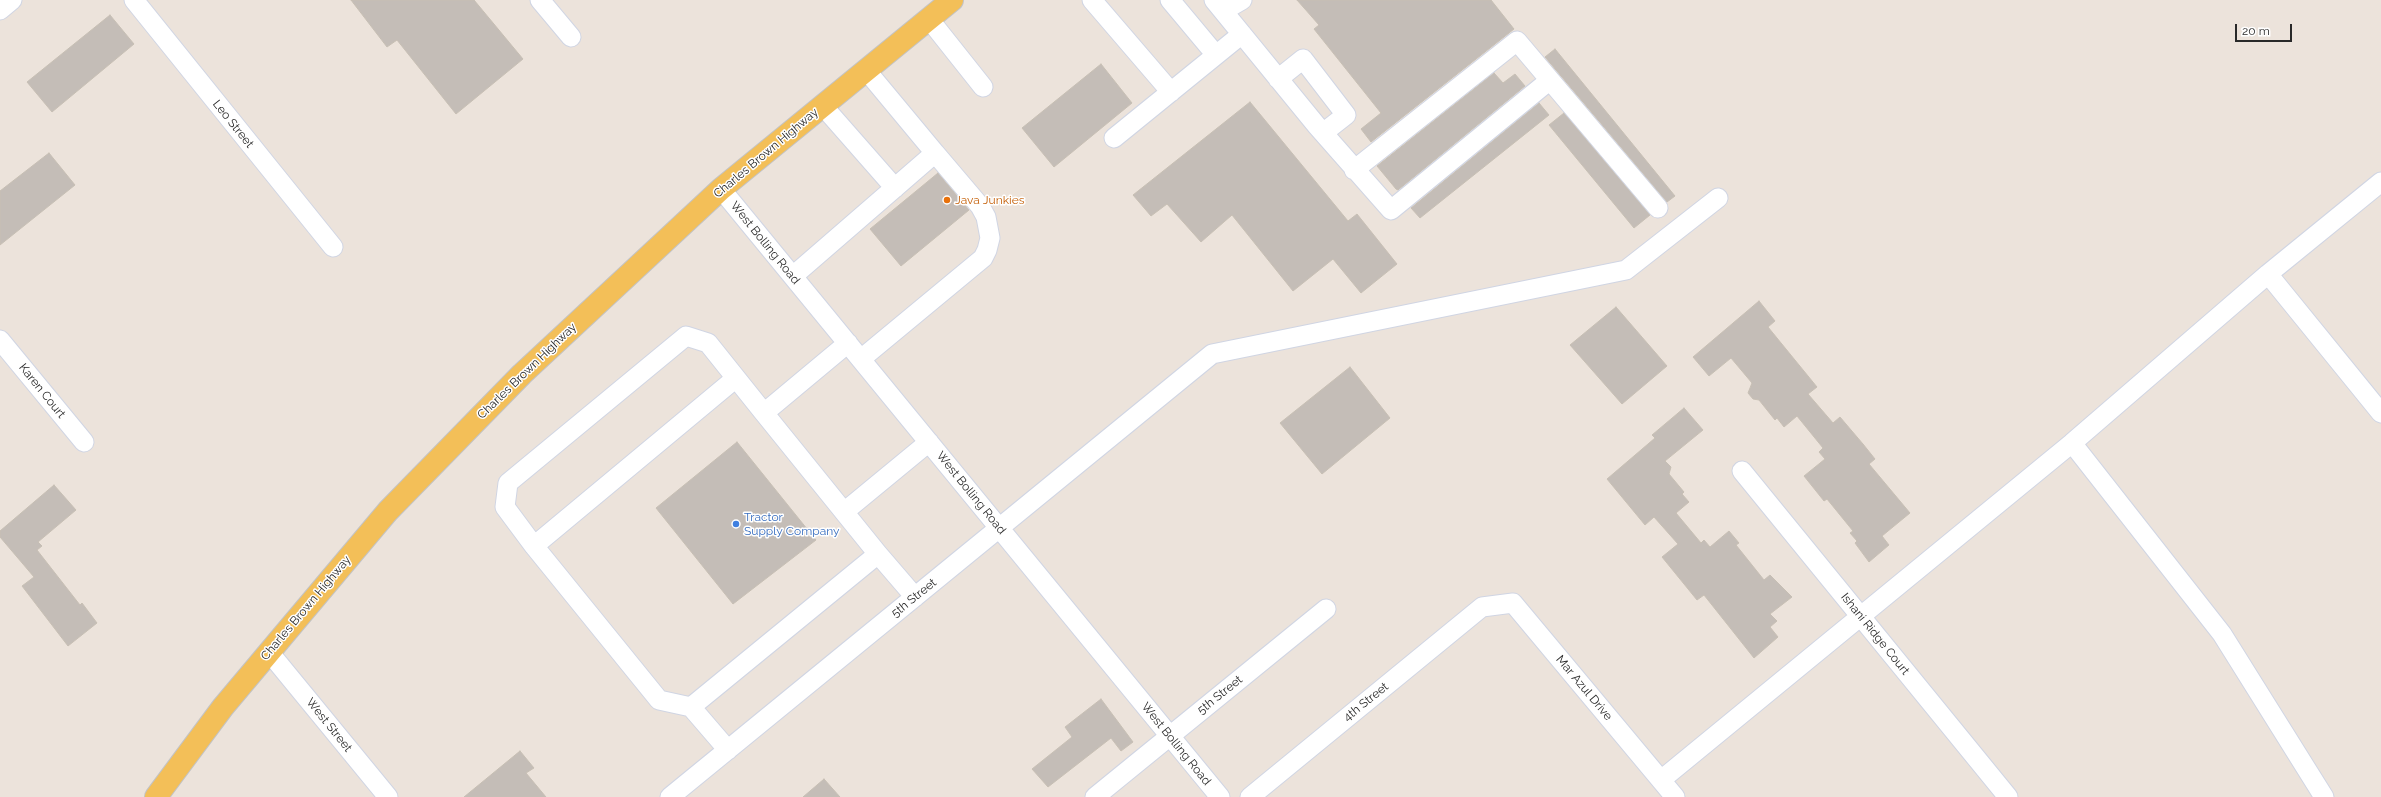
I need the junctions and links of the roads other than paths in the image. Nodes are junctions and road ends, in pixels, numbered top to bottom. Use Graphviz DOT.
graph roads {
  1 [pos="12,0"];
  2 [pos="134,0"];
  3 [pos="540,0"];
  4 [pos="952,0"];
  5 [pos="1092,0"];
  6 [pos="1170,0"];
  7 [pos="1242,0"];
  8 [pos="1218,6"];
  9 [pos="0,10"];
  10 [pos="929,19"];
  11 [pos="1242,34"];
  12 [pos="570,37"];
  13 [pos="1216,55"];
  14 [pos="866,70"];
  15 [pos="1278,79"];
  16 [pos="1550,80"];
  17 [pos="983,87"];
  18 [pos="1170,92"];
  19 [pos="823,106"];
  20 [pos="1323,133"];
  21 [pos="1114,138"];
  22 [pos="935,153"];
  23 [pos="1354,170"];
  24 [pos="2381,182"];
  25 [pos="895,188"];
  26 [pos="721,189"];
  27 [pos="1718,198"];
  28 [pos="1658,208"];
  29 [pos="333,247"];
  30 [pos="2268,274"];
  31 [pos="793,276"];
  32 [pos="0,340"];
  33 [pos="848,343"];
  34 [pos="861,359"];
  35 [pos="736,378"];
  36 [pos="764,413"];
  37 [pos="2381,413"];
  38 [pos="84,442"];
  39 [pos="929,442"];
  40 [pos="2072,443"];
  41 [pos="1742,471"];
  42 [pos="844,512"];
  43 [pos="1000,528"];
  44 [pos="534,546"];
  45 [pos="878,554"];
  46 [pos="915,597"];
  47 [pos="1482,607"];
  48 [pos="1326,609"];
  49 [pos="1862,617"];
  50 [pos="269,652"];
  51 [pos="691,707"];
  52 [pos="1169,735"];
  53 [pos="728,750"];
  54 [pos="1661,780"];
  55 [pos="156,797"];
  56 [pos="388,797"];
  57 [pos="670,797"];
  58 [pos="1095,797"];
  59 [pos="1220,797"];
  60 [pos="1250,797"];
  61 [pos="1675,797"];
  62 [pos="2008,797"];
  63 [pos="2324,797"];
  1 -- 9 [label="street"];
  2 -- 29 [label="street, Leo Street"];
  3 -- 12 [label="street"];
  4 -- 10 [label="main road, Charles Brown Highway"];
  5 -- 18 [label="street"];
  6 -- 13 [label="street"];
  7 -- 8 [label="street"];
  8 -- 11 [label="street"];
  10 -- 14 [label="main road, Charles Brown Highway"];
  10 -- 17 [label="street"];
  11 -- 13 [label="street"];
  11 -- 15 [label="street"];
  13 -- 18 [label="street"];
  14 -- 19 [label="main road, Charles Brown Highway"];
  14 -- 22 [label="street"];
  15 -- 20 [label="street"];
  15 -- 20 [label="street"];
  16 -- 23 [label="street"];
  16 -- 23 [label="street"];
  16 -- 28 [label="street"];
  18 -- 21 [label="street"];
  19 -- 25 [label="street"];
  19 -- 26 [label="main road, Charles Brown Highway"];
  20 -- 23 [label="street"];
  22 -- 25 [label="street"];
  22 -- 34 [label="street"];
  24 -- 30 [label="street"];
  25 -- 31 [label="street"];
  26 -- 31 [label="street, West Bolling Road"];
  26 -- 50 [label="main road, Charles Brown Highway"];
  27 -- 43 [label="street, 5th Street"];
  30 -- 37 [label="street"];
  30 -- 40 [label="street"];
  31 -- 33 [label="street, West Bolling Road"];
  32 -- 38 [label="street, Karen Court"];
  33 -- 34 [label="street, West Bolling Road"];
  33 -- 36 [label="street"];
  34 -- 39 [label="street, West Bolling Road"];
  35 -- 36 [label="street"];
  35 -- 44 [label="street"];
  35 -- 44 [label="street"];
  36 -- 42 [label="street"];
  39 -- 42 [label="street"];
  39 -- 43 [label="street, West Bolling Road"];
  40 -- 49 [label="street"];
  40 -- 63 [label="street"];
  41 -- 49 [label="street, Ishani Ridge Court"];
  42 -- 45 [label="street"];
  43 -- 46 [label="street, 5th Street"];
  43 -- 52 [label="street, West Bolling Road"];
  44 -- 51 [label="street"];
  45 -- 46 [label="street"];
  45 -- 51 [label="street"];
  46 -- 53 [label="street, 5th Street"];
  47 -- 54 [label="street, Mar Azul Drive"];
  47 -- 60 [label="street, 4th Street"];
  48 -- 52 [label="street, 5th Street"];
  49 -- 54 [label="street"];
  49 -- 62 [label="street, Ishani Ridge Court"];
  50 -- 55 [label="main road, Charles Brown Highway"];
  50 -- 56 [label="street, West Street"];
  51 -- 53 [label="street"];
  52 -- 58 [label="street, 5th Street"];
  52 -- 59 [label="street, West Bolling Road"];
  53 -- 57 [label="street, 5th Street"];
  54 -- 61 [label="street, Mar Azul Drive"];
}
